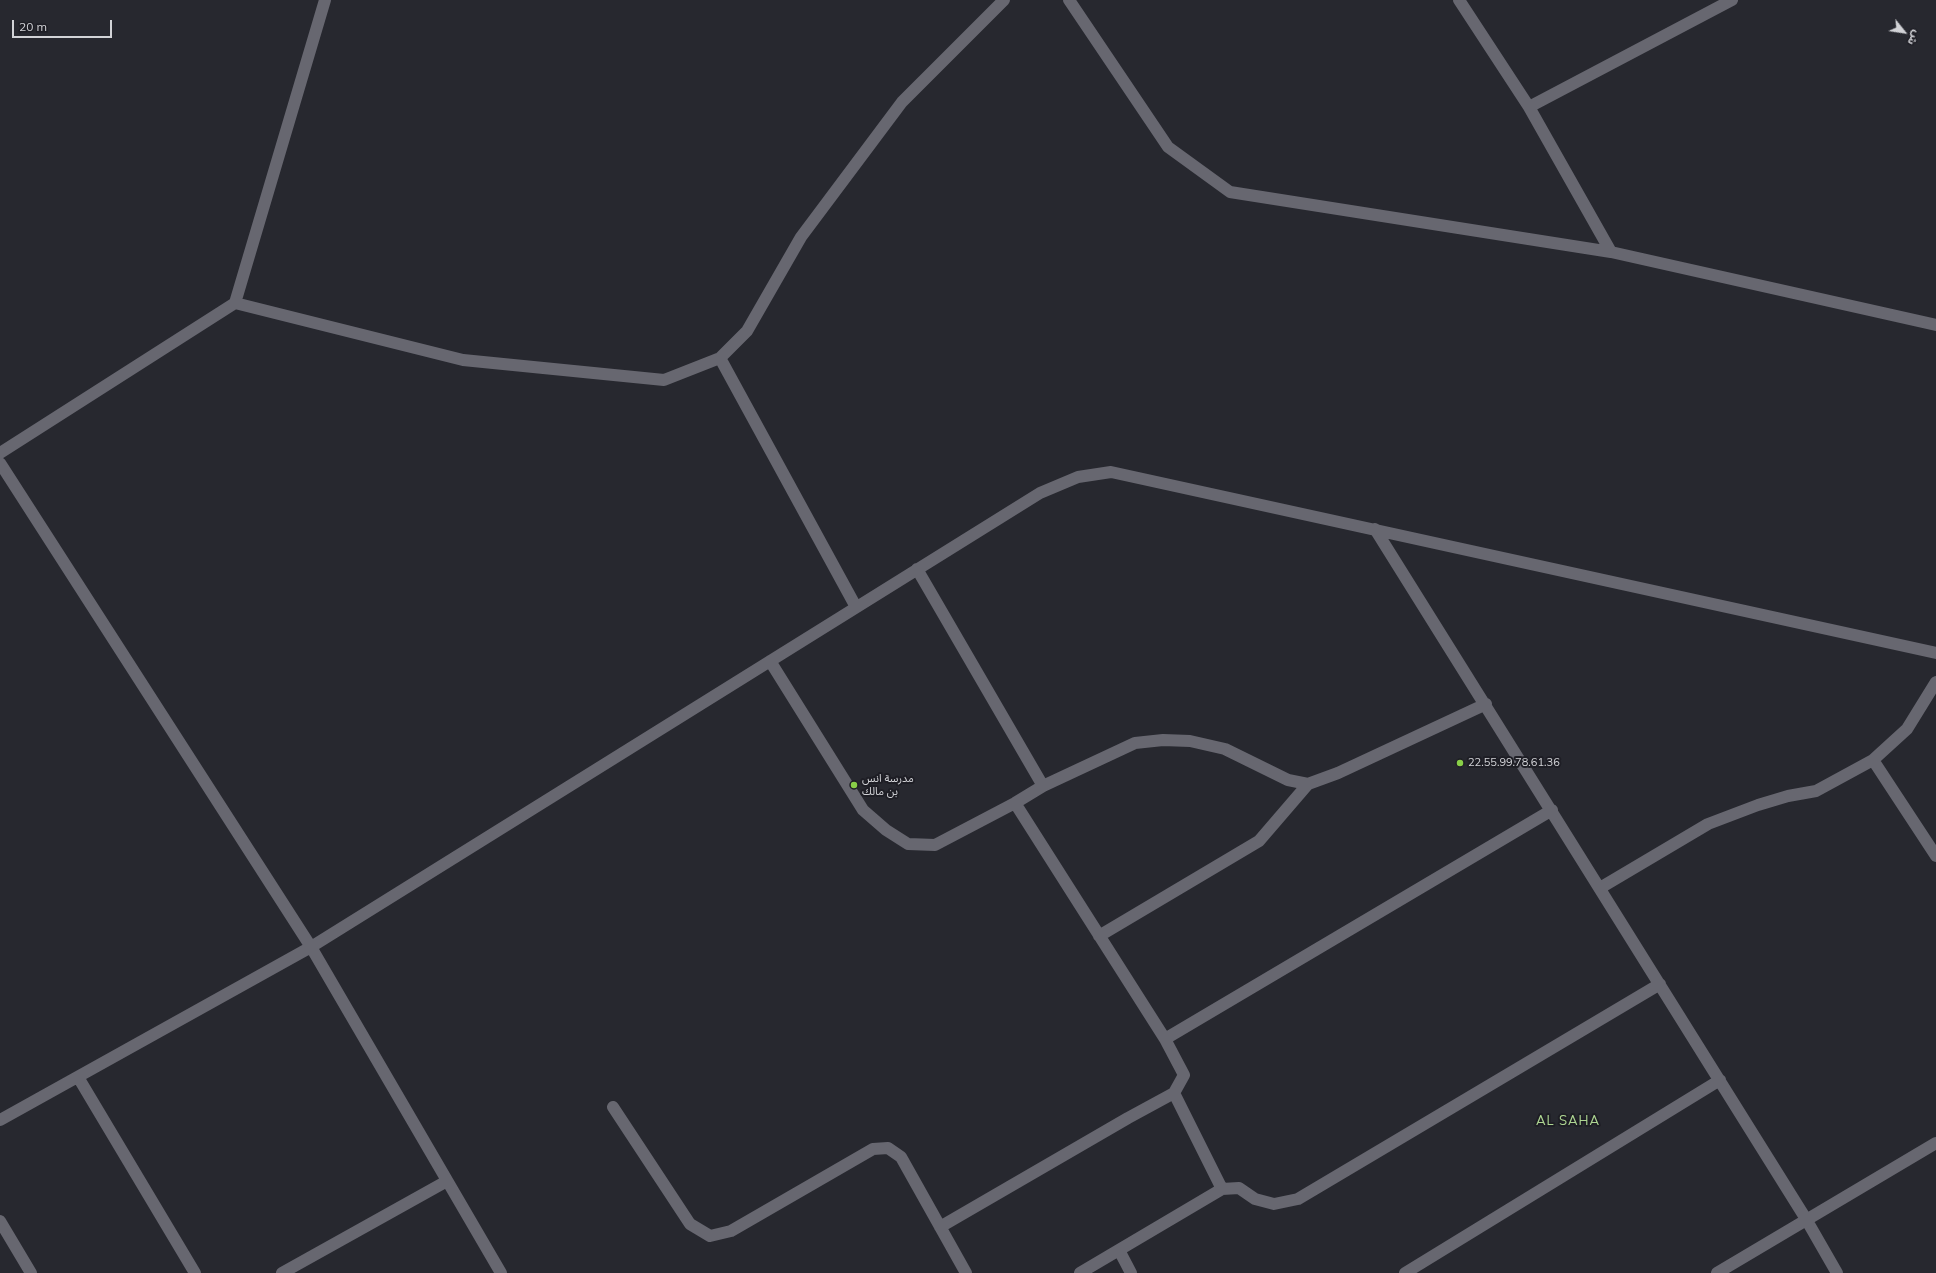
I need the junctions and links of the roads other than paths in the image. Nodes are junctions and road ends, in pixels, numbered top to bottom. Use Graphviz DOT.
graph roads {
  1 [pos="325,0"];
  2 [pos="1004,0"];
  3 [pos="1069,0"];
  4 [pos="1459,0"];
  5 [pos="1732,0"];
  6 [pos="1529,107"];
  7 [pos="1612,252"];
  8 [pos="235,303"];
  9 [pos="1936,325"];
  10 [pos="720,358"];
  11 [pos="0,453"];
  12 [pos="0,463"];
  13 [pos="1375,529"];
  14 [pos="917,569"];
  15 [pos="856,607"];
  16 [pos="1936,653"];
  17 [pos="770,661"];
  18 [pos="1936,682"];
  19 [pos="1486,704"];
  20 [pos="1873,760"];
  21 [pos="1308,784"];
  22 [pos="1043,786"];
  23 [pos="1015,803"];
  24 [pos="1552,810"];
  25 [pos="1936,856"];
  26 [pos="1600,888"];
  27 [pos="1099,936"];
  28 [pos="311,947"];
  29 [pos="1660,984"];
  30 [pos="1165,1039"];
  31 [pos="78,1077"];
  32 [pos="1720,1080"];
  33 [pos="1174,1093"];
  34 [pos="613,1107"];
  35 [pos="0,1120"];
  36 [pos="1936,1143"];
  37 [pos="447,1181"];
  38 [pos="1222,1189"];
  39 [pos="1806,1219"];
  40 [pos="0,1221"];
  41 [pos="940,1227"];
  42 [pos="1119,1250"];
  43 [pos="31,1273"];
  44 [pos="195,1273"];
  45 [pos="282,1273"];
  46 [pos="500,1273"];
  47 [pos="965,1273"];
  48 [pos="1080,1273"];
  49 [pos="1131,1273"];
  50 [pos="1405,1273"];
  51 [pos="1717,1273"];
  52 [pos="1837,1273"];
  1 -- 8 [label="street"];
  2 -- 10 [label="street"];
  3 -- 7 [label="street"];
  4 -- 6 [label="street"];
  5 -- 6 [label="street"];
  6 -- 7 [label="street"];
  7 -- 9 [label="street"];
  8 -- 10 [label="street"];
  8 -- 11 [label="street"];
  10 -- 15 [label="street"];
  12 -- 28 [label="street"];
  13 -- 14 [label="street"];
  13 -- 16 [label="street"];
  13 -- 19 [label="street"];
  14 -- 15 [label="street"];
  14 -- 22 [label="street"];
  15 -- 17 [label="street"];
  17 -- 23 [label="street"];
  17 -- 28 [label="street"];
  18 -- 20 [label="street"];
  19 -- 21 [label="street"];
  19 -- 24 [label="street"];
  20 -- 25 [label="street"];
  20 -- 26 [label="street"];
  21 -- 22 [label="street"];
  21 -- 27 [label="street"];
  22 -- 23 [label="street"];
  23 -- 27 [label="street"];
  24 -- 26 [label="street"];
  24 -- 30 [label="street"];
  26 -- 29 [label="street"];
  27 -- 30 [label="street"];
  28 -- 31 [label="street"];
  28 -- 37 [label="street"];
  29 -- 32 [label="street"];
  29 -- 38 [label="street"];
  30 -- 33 [label="street"];
  31 -- 35 [label="street"];
  31 -- 44 [label="street"];
  32 -- 39 [label="street"];
  32 -- 50 [label="street"];
  33 -- 38 [label="street"];
  33 -- 41 [label="street"];
  34 -- 41 [label="street"];
  36 -- 39 [label="street"];
  37 -- 45 [label="street"];
  37 -- 46 [label="street"];
  38 -- 42 [label="street"];
  39 -- 51 [label="street"];
  39 -- 52 [label="street"];
  40 -- 43 [label="street"];
  41 -- 47 [label="street"];
  42 -- 48 [label="street"];
  42 -- 49 [label="street"];
}
